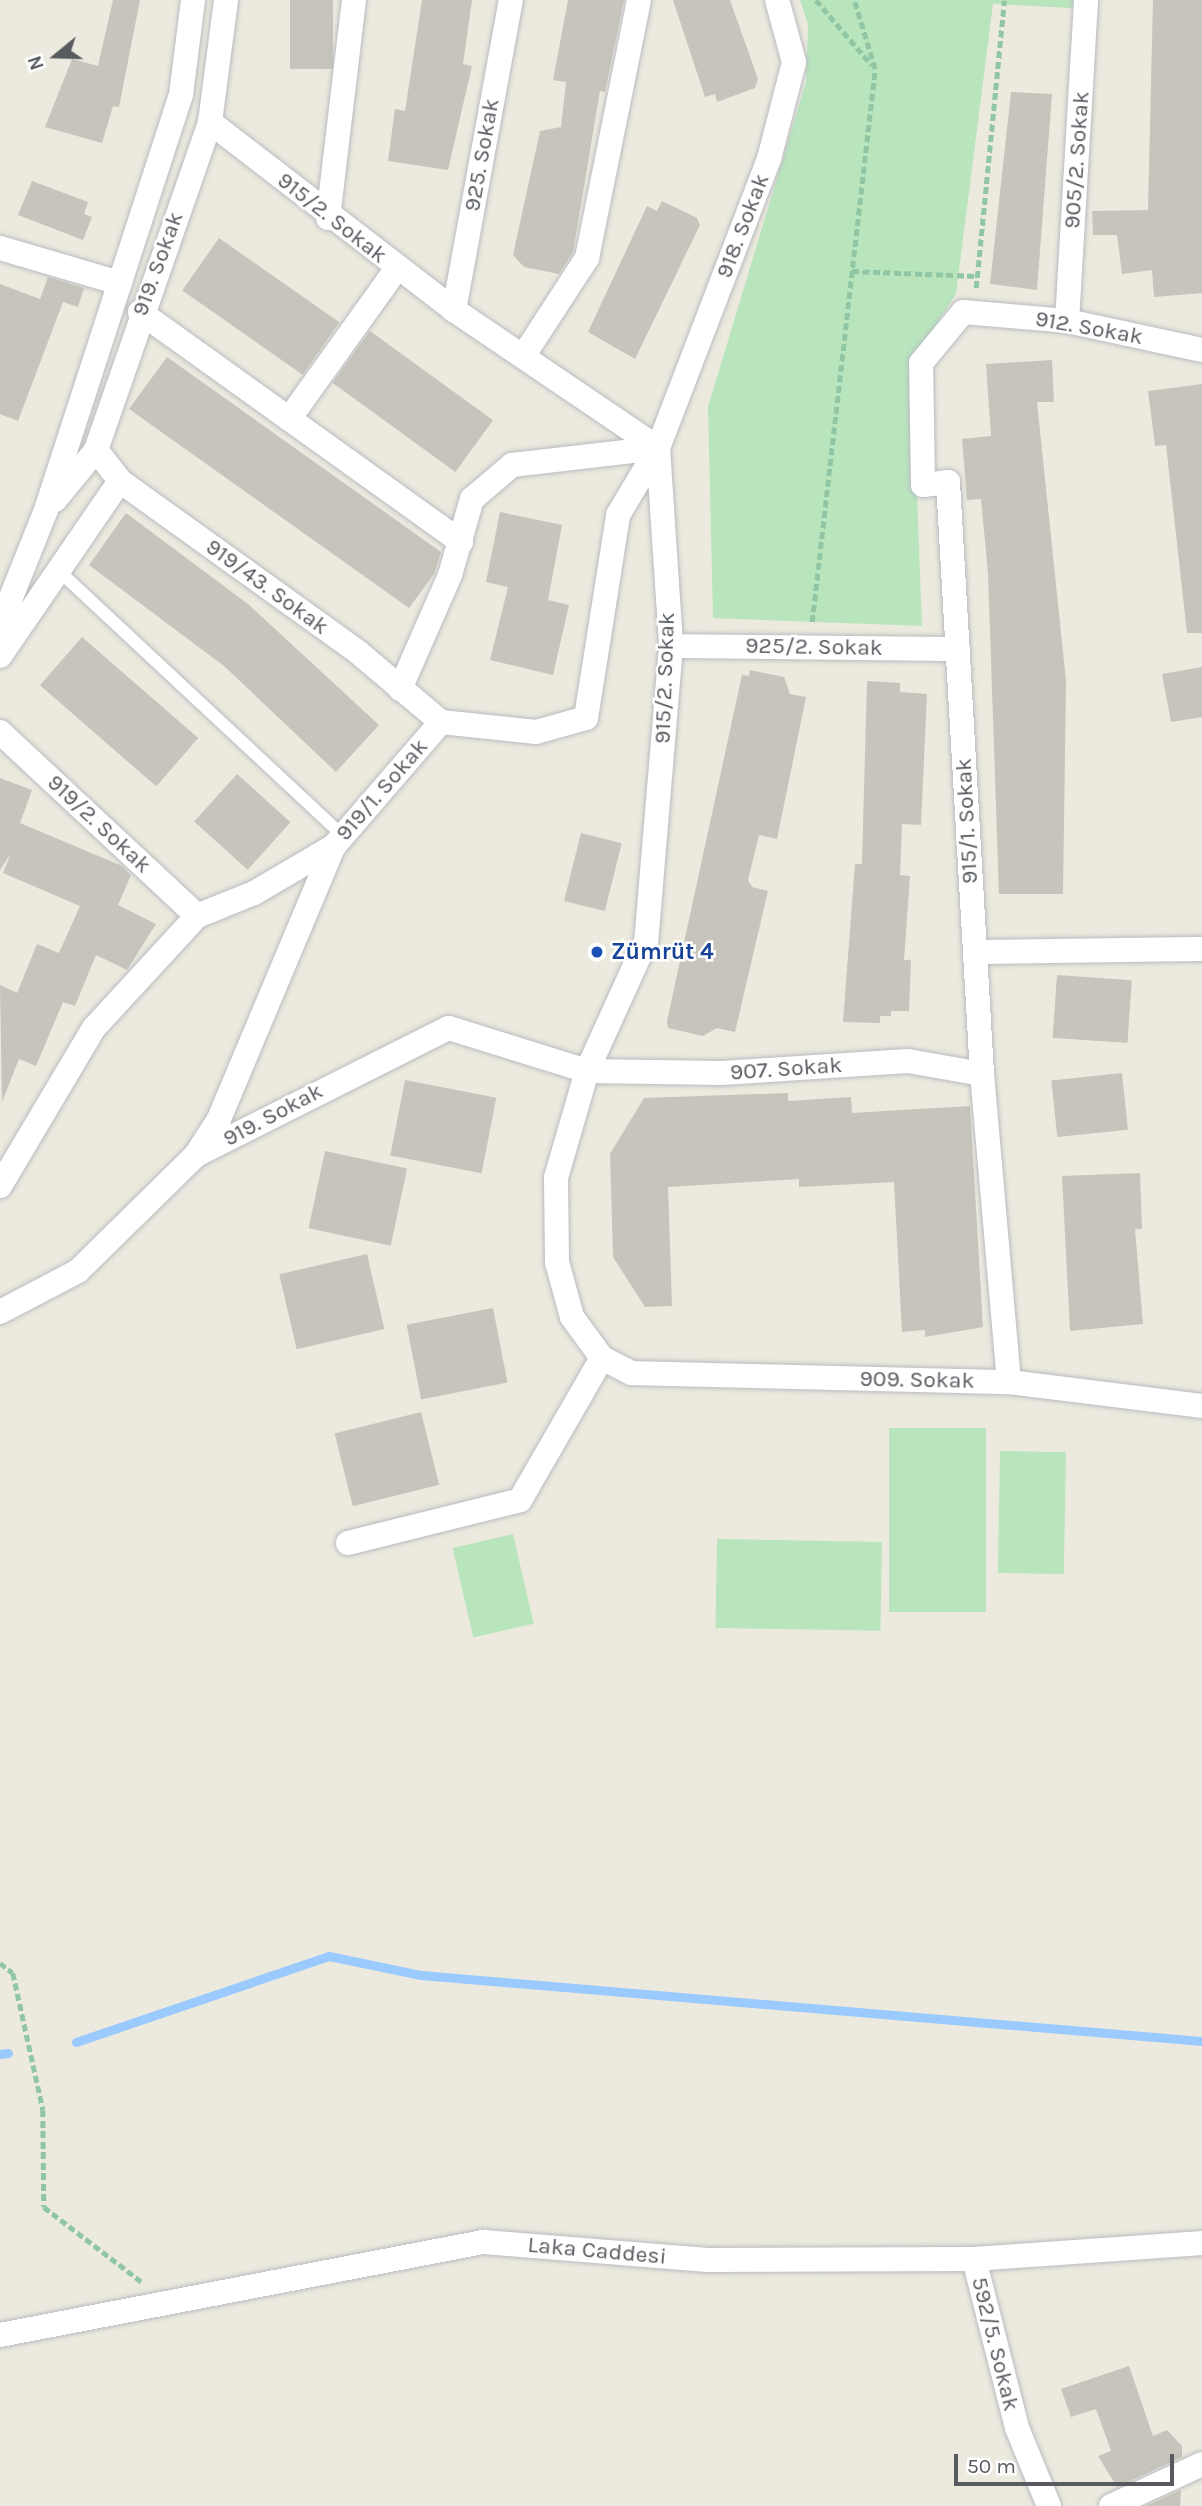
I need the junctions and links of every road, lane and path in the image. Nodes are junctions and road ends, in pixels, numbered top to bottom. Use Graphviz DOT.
graph roads {
  1 [pos="193,0"];
  2 [pos="226,0"];
  3 [pos="354,0"];
  4 [pos="511,0"];
  5 [pos="639,0"];
  6 [pos="777,0"];
  7 [pos="816,0"];
  8 [pos="854,0"];
  9 [pos="1004,0"];
  10 [pos="1086,0"];
  11 [pos="875,69"];
  12 [pos="210,122"];
  13 [pos="328,218"];
  14 [pos="0,248"];
  15 [pos="397,268"];
  16 [pos="852,271"];
  17 [pos="977,276"];
  18 [pos="120,283"];
  19 [pos="454,310"];
  20 [pos="140,312"];
  21 [pos="974,313"];
  22 [pos="1067,321"];
  23 [pos="1202,349"];
  24 [pos="524,355"];
  25 [pos="289,419"];
  26 [pos="658,448"];
  27 [pos="96,450"];
  28 [pos="120,481"];
  29 [pos="46,510"];
  30 [pos="461,542"];
  31 [pos="59,571"];
  32 [pos="0,625"];
  33 [pos="671,646"];
  34 [pos="809,647"];
  35 [pos="957,649"];
  36 [pos="0,656"];
  37 [pos="400,690"];
  38 [pos="441,722"];
  39 [pos="0,732"];
  40 [pos="338,841"];
  41 [pos="197,916"];
  42 [pos="1202,949"];
  43 [pos="975,952"];
  44 [pos="587,1070"];
  45 [pos="982,1074"];
  46 [pos="196,1155"];
  47 [pos="0,1186"];
  48 [pos="0,1289"];
  49 [pos="25,1303"];
  50 [pos="0,1312"];
  51 [pos="602,1358"];
  52 [pos="631,1373"];
  53 [pos="1009,1382"];
  54 [pos="1202,1406"];
  55 [pos="348,1543"];
  56 [pos="0,1963"];
  57 [pos="1202,2243"];
  58 [pos="974,2259"];
  59 [pos="174,2305"];
  60 [pos="0,2335"];
  61 [pos="1202,2464"];
  62 [pos="1049,2506"];
  63 [pos="1111,2506"];
  1 -- 18 [label="street, 919. Sokak"];
  2 -- 12 [label="street, 919. Sokak"];
  3 -- 13 [label="street"];
  4 -- 19 [label="street, 925. Sokak"];
  5 -- 24 [label="street"];
  6 -- 26 [label="street, 918. Sokak"];
  7 -- 11 [label="path"];
  8 -- 11 [label="path"];
  9 -- 17 [label="path"];
  10 -- 22 [label="street, 905/2. Sokak"];
  11 -- 16 [label="path"];
  12 -- 13 [label="street, 915/2. Sokak"];
  12 -- 20 [label="street, 919. Sokak"];
  13 -- 15 [label="street, 915/2. Sokak"];
  14 -- 18 [label="street"];
  15 -- 19 [label="street, 915/2. Sokak"];
  15 -- 25 [label="street"];
  16 -- 17 [label="path"];
  16 -- 34 [label="path"];
  17 -- 21 [label="path"];
  18 -- 29 [label="street, 919. Sokak"];
  19 -- 24 [label="street, 915/2. Sokak"];
  20 -- 25 [label="street"];
  20 -- 27 [label="street, 919. Sokak"];
  21 -- 22 [label="street, 912. Sokak"];
  21 -- 35 [label="street, 915/1. Sokak"];
  22 -- 23 [label="street, 912. Sokak"];
  24 -- 26 [label="street, 915/2. Sokak"];
  25 -- 30 [label="street"];
  26 -- 30 [label="street"];
  26 -- 33 [label="street, 915/2. Sokak"];
  26 -- 38 [label="street, 919/1. Sokak"];
  27 -- 28 [label="street, 919/43. Sokak"];
  27 -- 29 [label="street, 919. Sokak"];
  28 -- 31 [label="street"];
  28 -- 37 [label="street, 919/43. Sokak"];
  29 -- 32 [label="street, 919. Sokak"];
  30 -- 37 [label="street"];
  31 -- 36 [label="street"];
  31 -- 40 [label="lane"];
  33 -- 34 [label="street, 925/2. Sokak"];
  33 -- 44 [label="street, 915/2. Sokak"];
  34 -- 35 [label="street, 925/2. Sokak"];
  35 -- 43 [label="street, 915/1. Sokak"];
  37 -- 38 [label="street, 919/43. Sokak"];
  38 -- 40 [label="street, 919/1. Sokak"];
  39 -- 41 [label="street, 919/2. Sokak"];
  40 -- 41 [label="street, 919/1. Sokak"];
  40 -- 46 [label="street"];
  41 -- 47 [label="street, 919/1. Sokak"];
  42 -- 43 [label="street"];
  43 -- 45 [label="street, 915/1. Sokak"];
  44 -- 45 [label="street, 907. Sokak"];
  44 -- 46 [label="street, 919. Sokak"];
  44 -- 51 [label="street, 915/2. Sokak"];
  45 -- 53 [label="street, 915/1. Sokak"];
  46 -- 49 [label="street, 919. Sokak"];
  48 -- 49 [label="street"];
  49 -- 50 [label="street, 919. Sokak"];
  51 -- 52 [label="street, 915/2. Sokak"];
  51 -- 55 [label="street"];
  52 -- 53 [label="street, 909. Sokak"];
  53 -- 54 [label="street, 909. Sokak"];
  56 -- 59 [label="path"];
  57 -- 58 [label="street, Laka Caddesi"];
  58 -- 59 [label="street, Laka Caddesi"];
  58 -- 62 [label="street, 592/5. Sokak"];
  59 -- 60 [label="street, Laka Caddesi"];
  61 -- 63 [label="street"];
}
